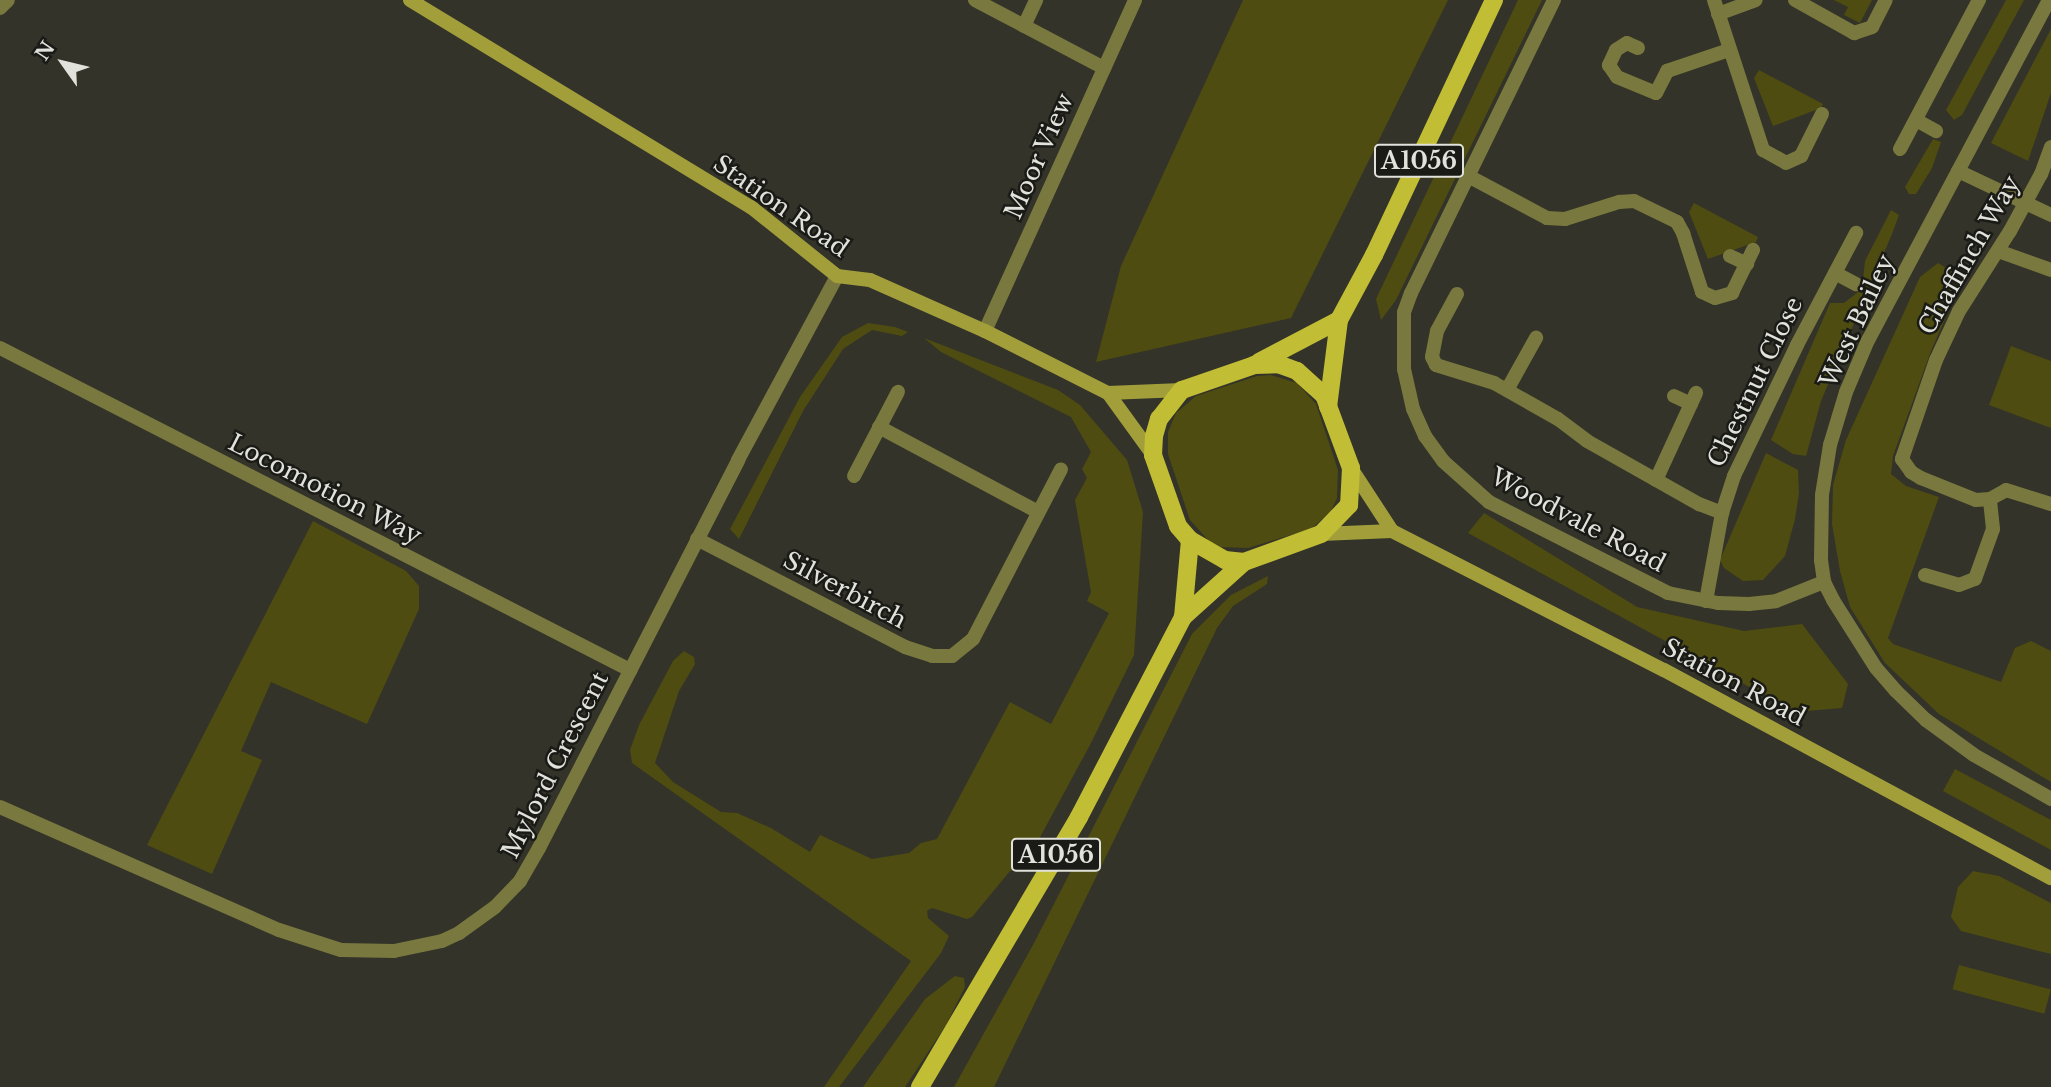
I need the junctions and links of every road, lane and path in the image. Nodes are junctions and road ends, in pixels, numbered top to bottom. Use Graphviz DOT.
graph roads {
  1 [pos="8,0"];
  2 [pos="410,0"];
  3 [pos="975,0"];
  4 [pos="1036,0"];
  5 [pos="1135,0"];
  6 [pos="1494,0"];
  7 [pos="1554,0"];
  8 [pos="1756,0"];
  9 [pos="1795,0"];
  10 [pos="1886,0"];
  11 [pos="1979,0"];
  12 [pos="2049,0"];
  13 [pos="1716,7"];
  14 [pos="0,8"];
  15 [pos="1024,26"];
  16 [pos="1638,48"];
  17 [pos="1729,50"];
  18 [pos="1104,68"];
  19 [pos="1822,114"];
  20 [pos="1916,120"];
  21 [pos="1799,124"];
  22 [pos="1814,131"];
  23 [pos="1936,131"];
  24 [pos="2051,147"];
  25 [pos="1900,149"];
  26 [pos="1958,171"];
  27 [pos="1470,177"];
  28 [pos="2025,204"];
  29 [pos="2051,215"];
  30 [pos="1856,233"];
  31 [pos="1998,251"];
  32 [pos="1730,256"];
  33 [pos="2051,270"];
  34 [pos="1835,273"];
  35 [pos="837,276"];
  36 [pos="1856,284"];
  37 [pos="1457,294"];
  38 [pos="1339,320"];
  39 [pos="985,331"];
  40 [pos="1535,338"];
  41 [pos="0,348"];
  42 [pos="1254,365"];
  43 [pos="1182,390"];
  44 [pos="1507,390"];
  45 [pos="898,392"];
  46 [pos="1108,393"];
  47 [pos="1674,396"];
  48 [pos="1328,407"];
  49 [pos="879,428"];
  50 [pos="1153,455"];
  51 [pos="1351,468"];
  52 [pos="1061,469"];
  53 [pos="854,476"];
  54 [pos="1656,480"];
  55 [pos="1990,499"];
  56 [pos="2051,505"];
  57 [pos="1038,512"];
  58 [pos="1722,513"];
  59 [pos="1392,531"];
  60 [pos="1321,534"];
  61 [pos="697,539"];
  62 [pos="1190,540"];
  63 [pos="1244,562"];
  64 [pos="1925,575"];
  65 [pos="1824,582"];
  66 [pos="1706,601"];
  67 [pos="1183,617"];
  68 [pos="630,670"];
  69 [pos="2051,799"];
  70 [pos="0,807"];
  71 [pos="2051,878"];
  72 [pos="920,1087"];
  1 -- 14 [label="street"];
  2 -- 35 [label="main road, Station Road"];
  3 -- 15 [label="street"];
  4 -- 15 [label="street"];
  5 -- 18 [label="street, Moor View"];
  6 -- 38 [label="main road, A1056"];
  7 -- 27 [label="street, Woodvale Road"];
  8 -- 13 [label="street"];
  9 -- 10 [label="street"];
  11 -- 20 [label="street"];
  12 -- 26 [label="street, West Bailey"];
  13 -- 17 [label="street"];
  15 -- 18 [label="street"];
  16 -- 17 [label="street"];
  17 -- 22 [label="street"];
  18 -- 39 [label="street, Moor View"];
  19 -- 22 [label="street"];
  20 -- 23 [label="street"];
  20 -- 25 [label="street"];
  21 -- 22 [label="street"];
  24 -- 28 [label="street, Chaffinch Way"];
  26 -- 28 [label="street"];
  26 -- 65 [label="street, West Bailey"];
  27 -- 32 [label="street"];
  27 -- 66 [label="street, Woodvale Road"];
  28 -- 29 [label="street"];
  28 -- 31 [label="street, Chaffinch Way"];
  30 -- 34 [label="street, Chestnut Close"];
  31 -- 33 [label="street"];
  31 -- 55 [label="street, Chaffinch Way"];
  34 -- 36 [label="street"];
  34 -- 58 [label="street, Chestnut Close"];
  35 -- 39 [label="main road, Station Road"];
  35 -- 61 [label="street, Mylord Crescent"];
  37 -- 44 [label="street"];
  38 -- 42 [label="main road"];
  38 -- 48 [label="main road, A1056"];
  39 -- 46 [label="main road, Station Road"];
  40 -- 44 [label="street"];
  41 -- 68 [label="street, Locomotion Way"];
  42 -- 43 [label="main road"];
  42 -- 48 [label="main road"];
  43 -- 46 [label="main road, Station Road"];
  43 -- 50 [label="main road"];
  44 -- 54 [label="street"];
  45 -- 49 [label="street"];
  46 -- 50 [label="main road, Station Road"];
  47 -- 54 [label="street, Chestnut Close"];
  48 -- 51 [label="main road"];
  49 -- 53 [label="street"];
  49 -- 57 [label="street"];
  50 -- 62 [label="main road"];
  51 -- 59 [label="main road, Station Road"];
  51 -- 60 [label="main road"];
  52 -- 57 [label="street"];
  54 -- 58 [label="street"];
  55 -- 56 [label="street"];
  55 -- 64 [label="street"];
  57 -- 61 [label="street, Silverbirch"];
  58 -- 66 [label="street, Chestnut Close"];
  59 -- 60 [label="main road, Station Road"];
  59 -- 71 [label="main road, Station Road"];
  60 -- 63 [label="main road"];
  61 -- 68 [label="street, Mylord Crescent"];
  62 -- 63 [label="main road"];
  62 -- 67 [label="main road, A1056"];
  63 -- 67 [label="main road, A1056"];
  65 -- 66 [label="street, Woodvale Road"];
  65 -- 69 [label="street, West Bailey"];
  67 -- 72 [label="main road, A1056"];
  68 -- 70 [label="street, Mylord Crescent"];
}
